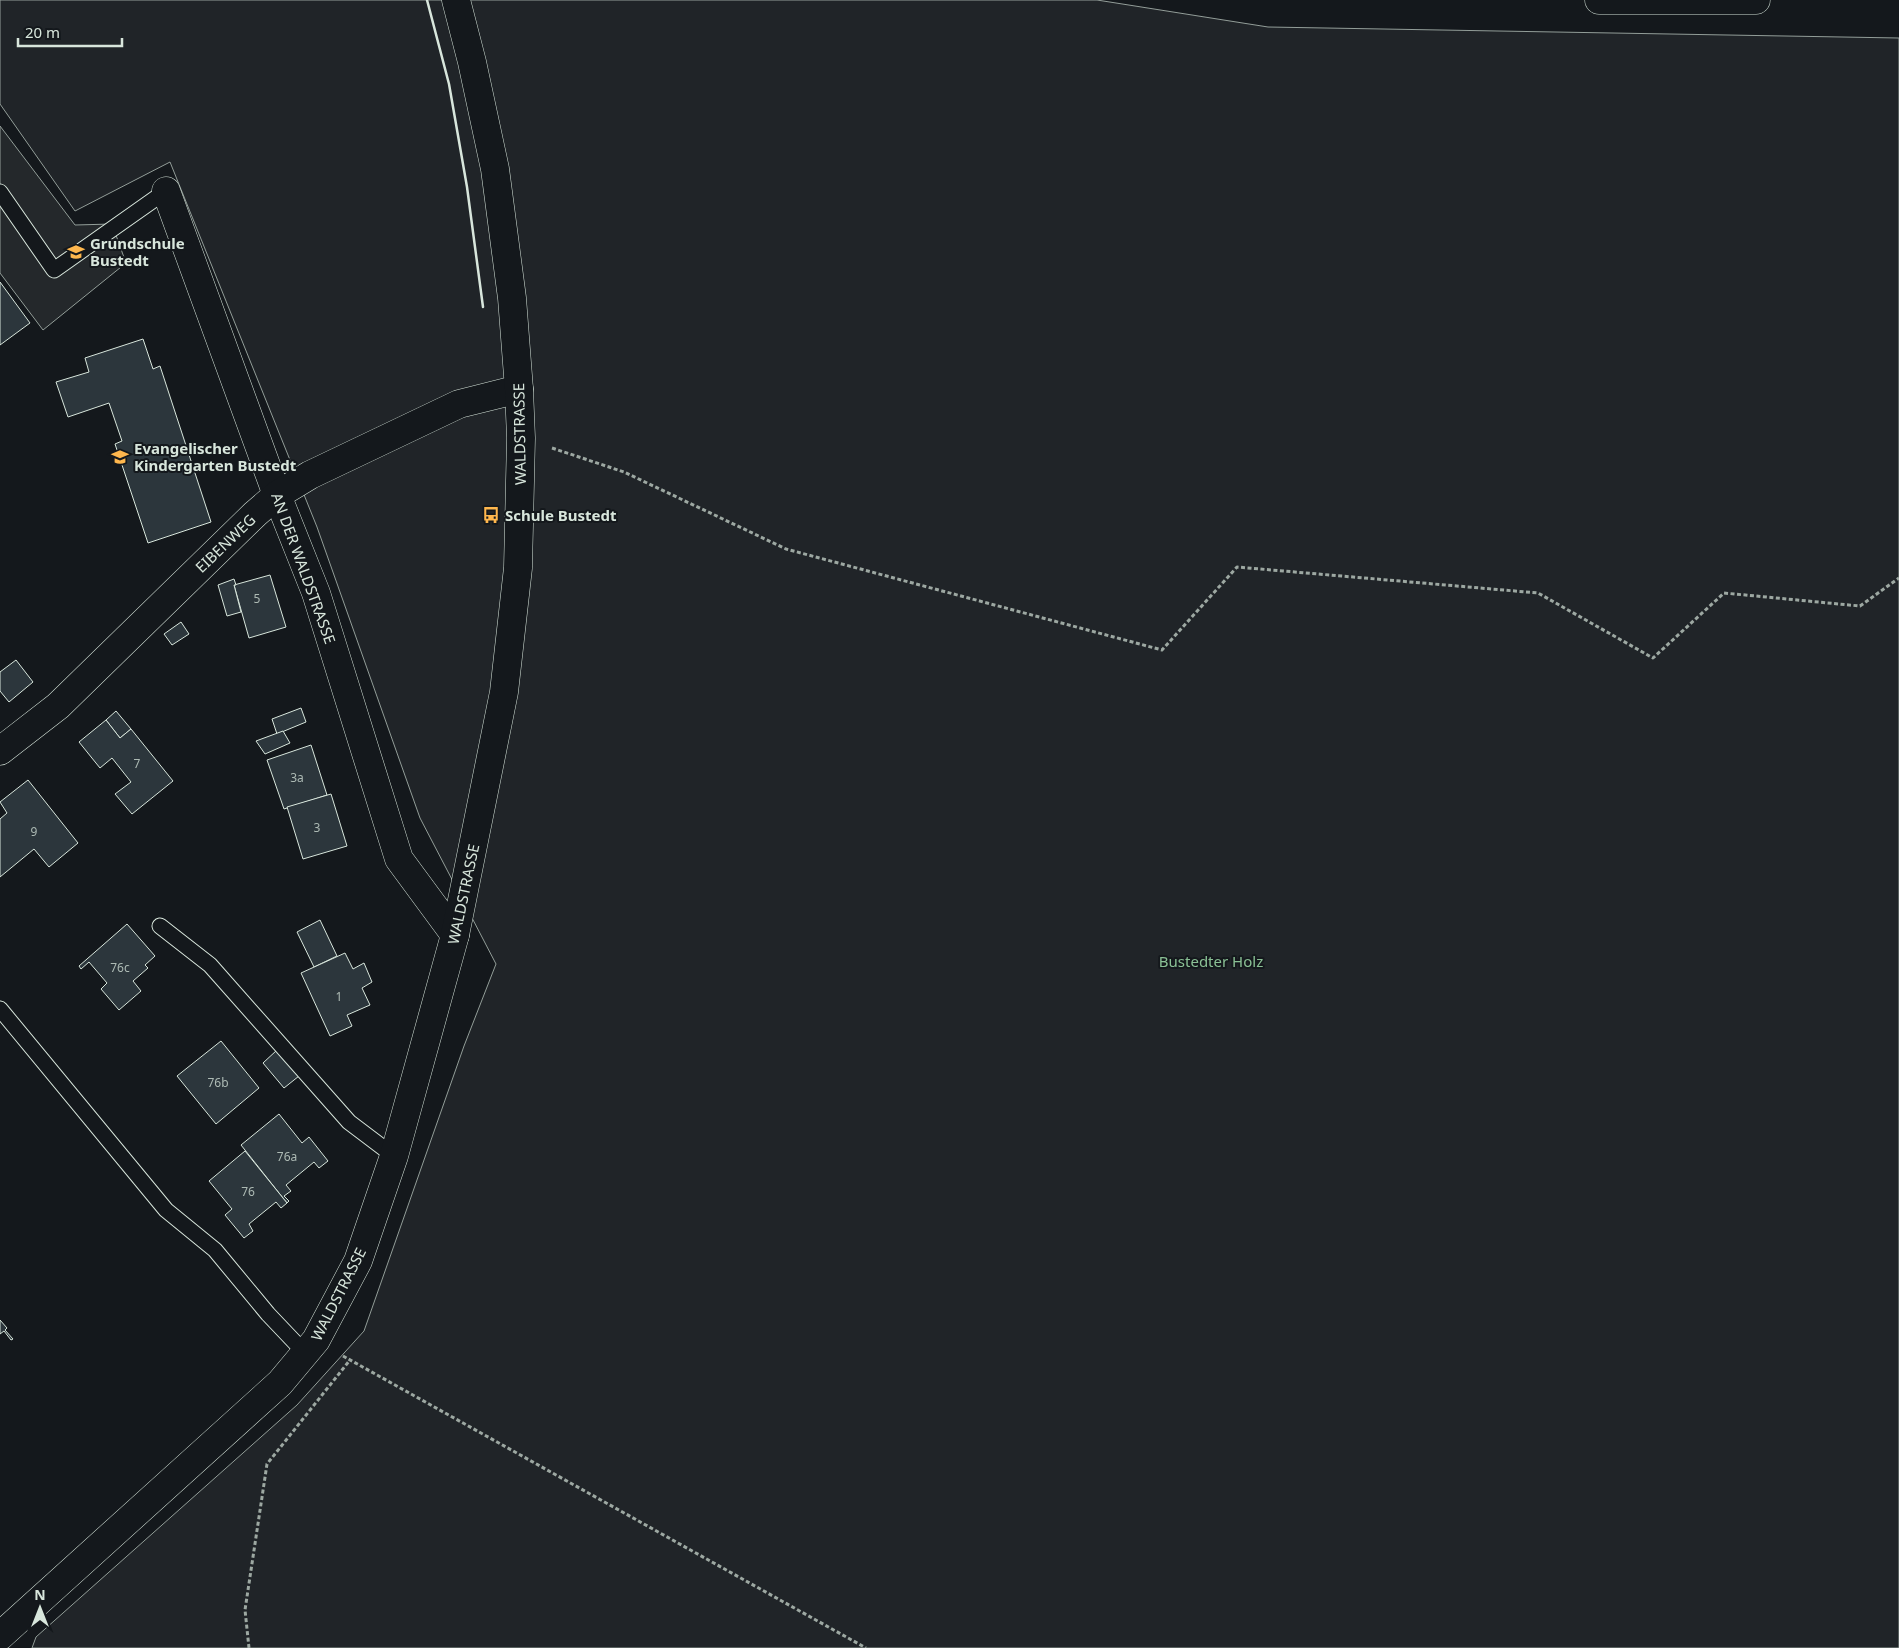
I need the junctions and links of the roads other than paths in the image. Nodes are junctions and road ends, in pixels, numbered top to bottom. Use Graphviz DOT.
graph roads {
  1 [pos="456,0"];
  2 [pos="1598,0"];
  3 [pos="1756,0"];
  4 [pos="166,191"];
  5 [pos="0,192"];
  6 [pos="519,389"];
  7 [pos="277,495"];
  8 [pos="0,751"];
  9 [pos="160,926"];
  10 [pos="455,935"];
  11 [pos="0,1009"];
  12 [pos="394,1156"];
  13 [pos="311,1347"];
  14 [pos="0,1636"];
  1 -- 6 [label="main road, WALDSTRASSE"];
  2 -- 3 [label="main road"];
  4 -- 5 [label="lane"];
  4 -- 7 [label="main road, AN DER WALDSTRASSE"];
  6 -- 7 [label="main road, EIBENWEG"];
  6 -- 10 [label="main road, WALDSTRASSE"];
  7 -- 8 [label="main road, EIBENWEG"];
  7 -- 10 [label="main road, AN DER WALDSTRASSE"];
  9 -- 12 [label="lane"];
  10 -- 12 [label="main road, WALDSTRASSE"];
  11 -- 13 [label="lane"];
  12 -- 13 [label="main road, WALDSTRASSE"];
  13 -- 14 [label="main road, WALDSTRASSE"];
}
